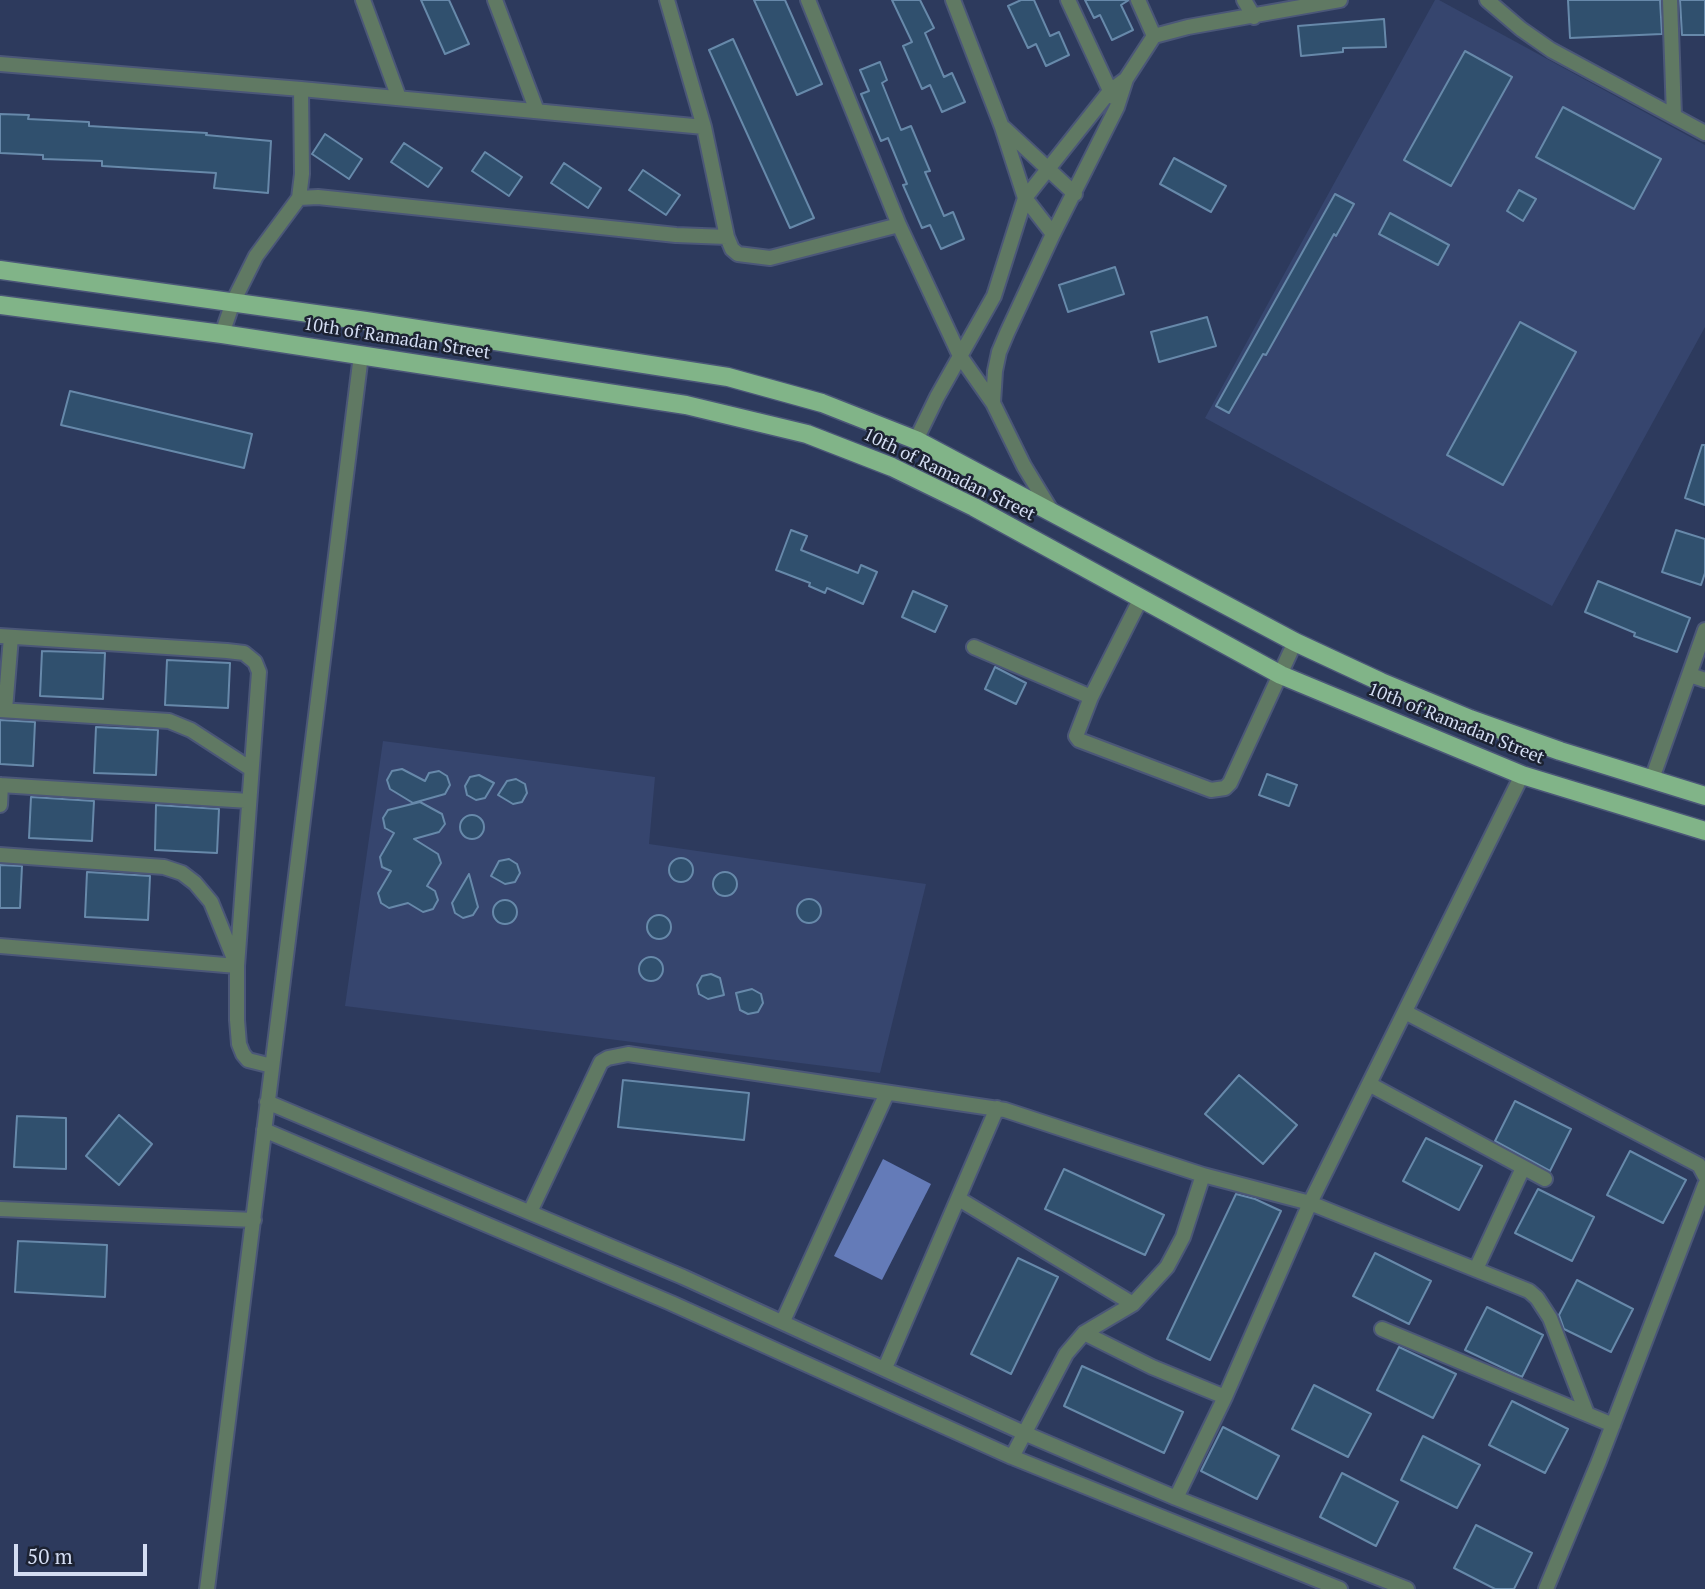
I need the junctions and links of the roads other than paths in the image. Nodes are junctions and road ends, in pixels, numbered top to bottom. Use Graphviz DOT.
graph roads {
  1 [pos="363,0"];
  2 [pos="495,0"];
  3 [pos="667,0"];
  4 [pos="808,0"];
  5 [pos="953,0"];
  6 [pos="1068,0"];
  7 [pos="1138,0"];
  8 [pos="1244,0"];
  9 [pos="1340,0"];
  10 [pos="1487,0"];
  11 [pos="1670,0"];
  12 [pos="1254,17"];
  13 [pos="1154,36"];
  14 [pos="0,64"];
  15 [pos="1126,79"];
  16 [pos="301,89"];
  17 [pos="1110,91"];
  18 [pos="399,98"];
  19 [pos="1117,107"];
  20 [pos="537,111"];
  21 [pos="1674,116"];
  22 [pos="704,127"];
  23 [pos="1002,127"];
  24 [pos="1705,133"];
  25 [pos="1047,169"];
  26 [pos="1075,194"];
  27 [pos="299,198"];
  28 [pos="1026,198"];
  29 [pos="899,225"];
  30 [pos="1054,234"];
  31 [pos="727,237"];
  32 [pos="0,270"];
  33 [pos="233,302"];
  34 [pos="0,305"];
  35 [pos="222,334"];
  36 [pos="361,355"];
  37 [pos="961,356"];
  38 [pos="993,403"];
  39 [pos="916,440"];
  40 [pos="1052,512"];
  41 [pos="1140,600"];
  42 [pos="1705,630"];
  43 [pos="6,637"];
  44 [pos="1294,642"];
  45 [pos="974,647"];
  46 [pos="1690,675"];
  47 [pos="1280,676"];
  48 [pos="1705,680"];
  49 [pos="1091,698"];
  50 [pos="3,710"];
  51 [pos="251,769"];
  52 [pos="1522,775"];
  53 [pos="1652,779"];
  54 [pos="1,785"];
  55 [pos="1705,796"];
  56 [pos="249,801"];
  57 [pos="0,805"];
  58 [pos="1705,831"];
  59 [pos="0,855"];
  60 [pos="0,946"];
  61 [pos="237,966"];
  62 [pos="1405,1012"];
  63 [pos="272,1066"];
  64 [pos="1369,1084"];
  65 [pos="887,1093"];
  66 [pos="267,1102"];
  67 [pos="998,1108"];
  68 [pos="264,1130"];
  69 [pos="1523,1168"];
  70 [pos="1203,1175"];
  71 [pos="1705,1177"];
  72 [pos="1545,1179"];
  73 [pos="1705,1185"];
  74 [pos="959,1199"];
  75 [pos="1310,1203"];
  76 [pos="0,1209"];
  77 [pos="530,1212"];
  78 [pos="254,1220"];
  79 [pos="1476,1269"];
  80 [pos="1133,1304"];
  81 [pos="783,1321"];
  82 [pos="1382,1329"];
  83 [pos="1084,1334"];
  84 [pos="886,1368"];
  85 [pos="1224,1397"];
  86 [pos="1587,1414"];
  87 [pos="1613,1425"];
  88 [pos="1024,1433"];
  89 [pos="1012,1457"];
  90 [pos="1176,1498"];
  91 [pos="208,1589"];
  92 [pos="1340,1589"];
  93 [pos="1407,1589"];
  94 [pos="1546,1589"];
  1 -- 18 [label="street"];
  2 -- 20 [label="street"];
  3 -- 22 [label="street"];
  4 -- 29 [label="street"];
  5 -- 23 [label="street"];
  6 -- 17 [label="street"];
  7 -- 13 [label="street"];
  8 -- 12 [label="street"];
  9 -- 12 [label="street"];
  10 -- 21 [label="street"];
  11 -- 21 [label="street"];
  12 -- 13 [label="street"];
  13 -- 15 [label="street"];
  14 -- 16 [label="street"];
  15 -- 17 [label="street"];
  15 -- 19 [label="street"];
  16 -- 18 [label="street"];
  16 -- 27 [label="street"];
  17 -- 19 [label="street"];
  17 -- 25 [label="street"];
  18 -- 20 [label="street"];
  19 -- 26 [label="street"];
  20 -- 22 [label="street"];
  21 -- 24 [label="street"];
  22 -- 31 [label="street"];
  23 -- 25 [label="street"];
  23 -- 28 [label="street"];
  25 -- 26 [label="street"];
  25 -- 28 [label="street"];
  26 -- 30 [label="street"];
  27 -- 31 [label="street"];
  27 -- 33 [label="street"];
  28 -- 30 [label="street"];
  28 -- 37 [label="street"];
  29 -- 31 [label="street"];
  29 -- 37 [label="street"];
  30 -- 38 [label="street"];
  32 -- 33 [label="main road, 10th of Ramadan Street"];
  33 -- 35 [label="street"];
  33 -- 39 [label="main road, 10th of Ramadan Street"];
  34 -- 35 [label="main road, 10th of Ramadan Street"];
  35 -- 36 [label="main road, 10th of Ramadan Street"];
  36 -- 41 [label="main road, 10th of Ramadan Street"];
  36 -- 63 [label="street"];
  37 -- 38 [label="street"];
  37 -- 39 [label="street"];
  38 -- 40 [label="street"];
  39 -- 40 [label="main road, 10th of Ramadan Street"];
  40 -- 44 [label="main road, 10th of Ramadan Street"];
  41 -- 47 [label="main road, 10th of Ramadan Street"];
  41 -- 49 [label="street"];
  42 -- 46 [label="street"];
  43 -- 50 [label="street"];
  43 -- 51 [label="street"];
  44 -- 47 [label="street"];
  44 -- 53 [label="main road, 10th of Ramadan Street"];
  45 -- 49 [label="street"];
  46 -- 48 [label="street"];
  46 -- 53 [label="street"];
  47 -- 49 [label="street"];
  47 -- 52 [label="main road, 10th of Ramadan Street"];
  50 -- 51 [label="street"];
  51 -- 56 [label="street"];
  52 -- 58 [label="main road, 10th of Ramadan Street"];
  52 -- 62 [label="street"];
  53 -- 55 [label="main road, 10th of Ramadan Street"];
  54 -- 56 [label="street"];
  54 -- 57 [label="street"];
  56 -- 61 [label="street"];
  59 -- 61 [label="street"];
  60 -- 61 [label="street"];
  61 -- 63 [label="street"];
  62 -- 64 [label="street"];
  62 -- 71 [label="street"];
  63 -- 66 [label="street"];
  64 -- 69 [label="street"];
  64 -- 75 [label="street"];
  65 -- 67 [label="street"];
  65 -- 77 [label="street"];
  65 -- 81 [label="street"];
  66 -- 68 [label="street"];
  66 -- 77 [label="street"];
  67 -- 70 [label="street"];
  67 -- 74 [label="street"];
  68 -- 78 [label="street"];
  68 -- 89 [label="street"];
  69 -- 72 [label="street"];
  69 -- 79 [label="street"];
  70 -- 75 [label="street"];
  70 -- 80 [label="street"];
  73 -- 87 [label="street"];
  74 -- 80 [label="street"];
  74 -- 84 [label="street"];
  75 -- 79 [label="street"];
  75 -- 85 [label="street"];
  76 -- 78 [label="street"];
  77 -- 81 [label="street"];
  78 -- 91 [label="street"];
  79 -- 86 [label="street"];
  80 -- 83 [label="street"];
  81 -- 84 [label="street"];
  82 -- 86 [label="street"];
  83 -- 85 [label="street"];
  83 -- 88 [label="street"];
  84 -- 88 [label="street"];
  85 -- 90 [label="street"];
  86 -- 87 [label="street"];
  87 -- 94 [label="street"];
  88 -- 89 [label="street"];
  88 -- 90 [label="street"];
  89 -- 92 [label="street"];
  90 -- 93 [label="street"];
}
